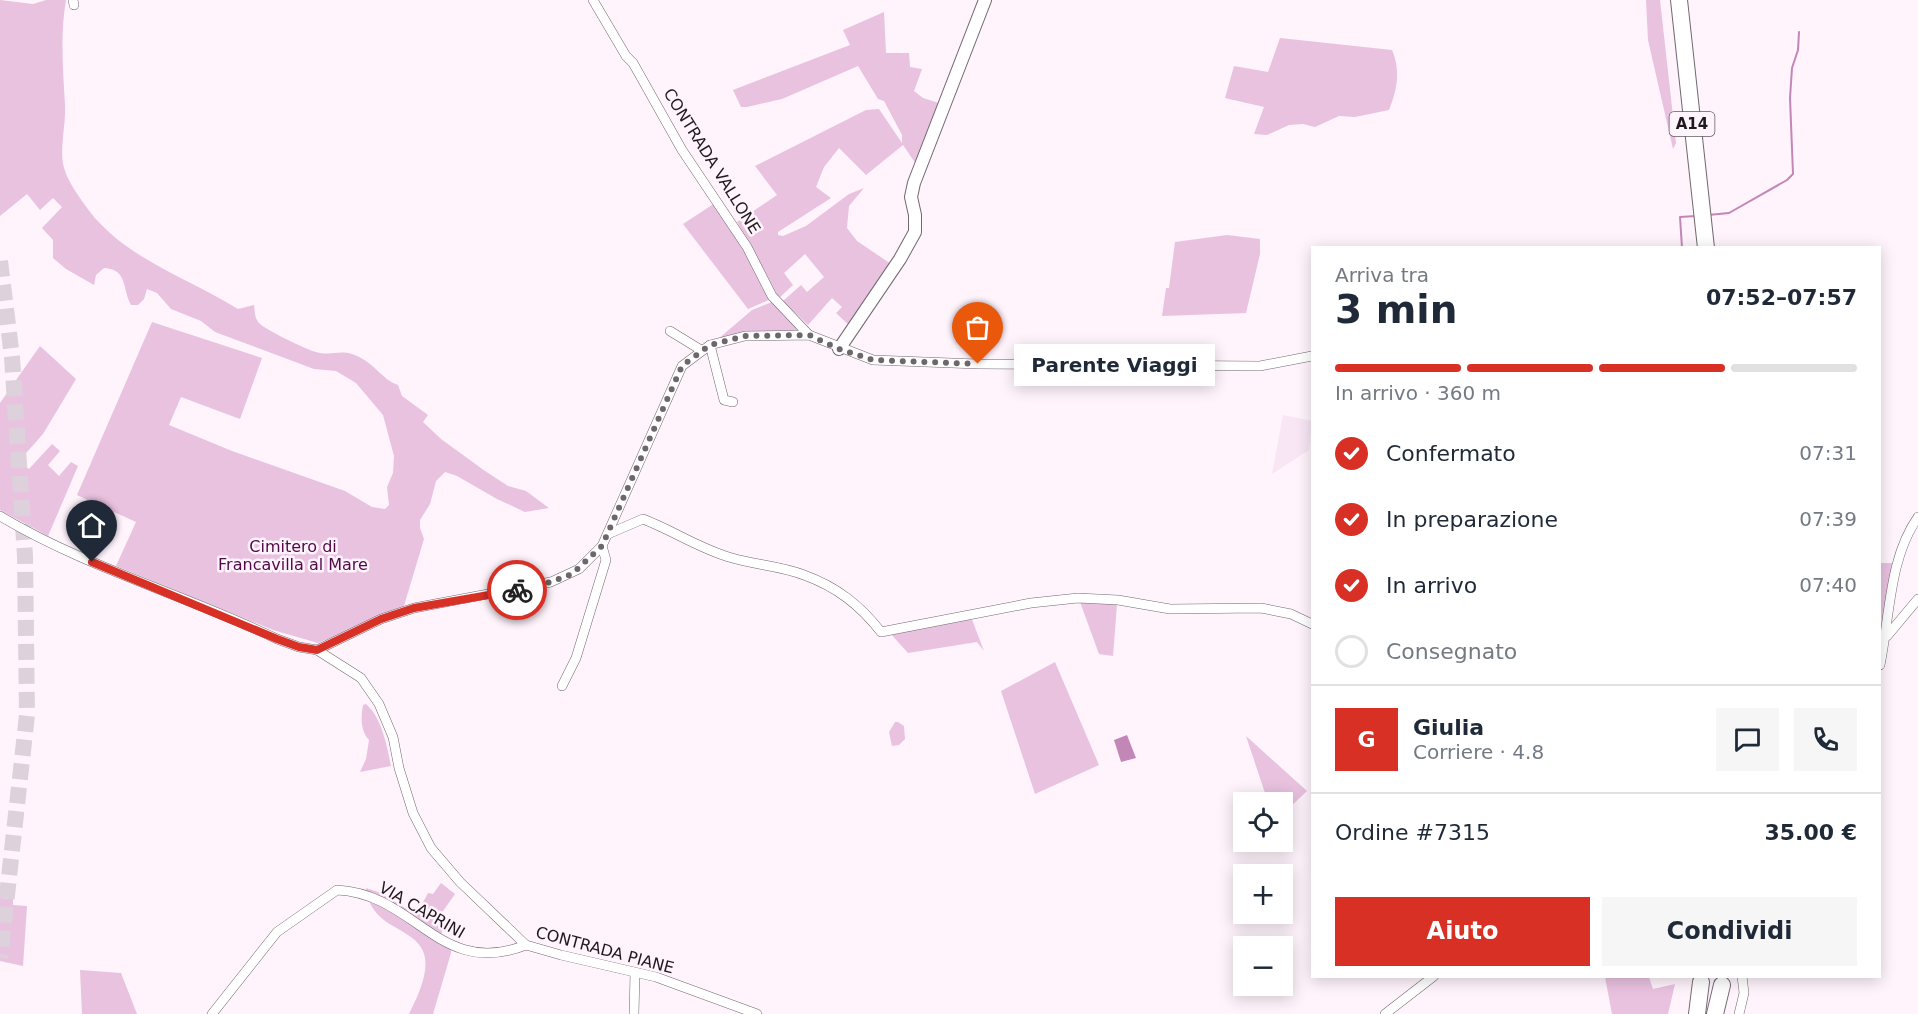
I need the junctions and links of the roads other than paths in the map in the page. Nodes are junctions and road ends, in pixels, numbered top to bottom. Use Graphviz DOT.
graph roads {
  1 [pos="593,0"];
  2 [pos="985,0"];
  3 [pos="1668,0"];
  4 [pos="1679,0"];
  5 [pos="1694,246"];
  6 [pos="1706,246"];
  7 [pos="670,331"];
  8 [pos="809,335"];
  9 [pos="706,348"];
  10 [pos="839,349"];
  11 [pos="1311,356"];
  12 [pos="733,402"];
  13 [pos="0,516"];
  14 [pos="1918,517"];
  15 [pos="608,534"];
  16 [pos="602,546"];
  17 [pos="1918,599"];
  18 [pos="1311,624"];
  19 [pos="1886,638"];
  20 [pos="317,650"];
  21 [pos="1881,660"];
  22 [pos="562,686"];
  23 [pos="526,945"];
  24 [pos="635,972"];
  25 [pos="1431,978"];
  26 [pos="1742,978"];
  27 [pos="1701,982"];
  28 [pos="1722,985"];
  29 [pos="212,1014"];
  30 [pos="634,1014"];
  31 [pos="757,1014"];
  32 [pos="1385,1014"];
  33 [pos="1697,1014"];
  34 [pos="1715,1014"];
  35 [pos="1739,1014"];
  1 -- 8 [label="street, CONTRADA VALLONE"];
  2 -- 10 [label="street"];
  3 -- 5 [label="highway, A14"];
  4 -- 6 [label="highway, A14"];
  7 -- 9 [label="street"];
  8 -- 9 [label="street"];
  8 -- 10 [label="street"];
  9 -- 12 [label="street"];
  9 -- 15 [label="street"];
  10 -- 11 [label="street"];
  13 -- 20 [label="street, CONTRADA PIANE"];
  14 -- 19 [label="street"];
  15 -- 16 [label="street"];
  15 -- 18 [label="street"];
  16 -- 20 [label="street"];
  16 -- 22 [label="street"];
  17 -- 19 [label="street"];
  19 -- 21 [label="street"];
  20 -- 23 [label="street, CONTRADA PIANE"];
  23 -- 24 [label="street, CONTRADA PIANE"];
  23 -- 29 [label="street, VIA CAPRINI"];
  24 -- 30 [label="street"];
  24 -- 31 [label="street, CONTRADA PIANE"];
  25 -- 32 [label="street"];
  26 -- 35 [label="street"];
  27 -- 33 [label="highway"];
  28 -- 34 [label="highway"];
}
